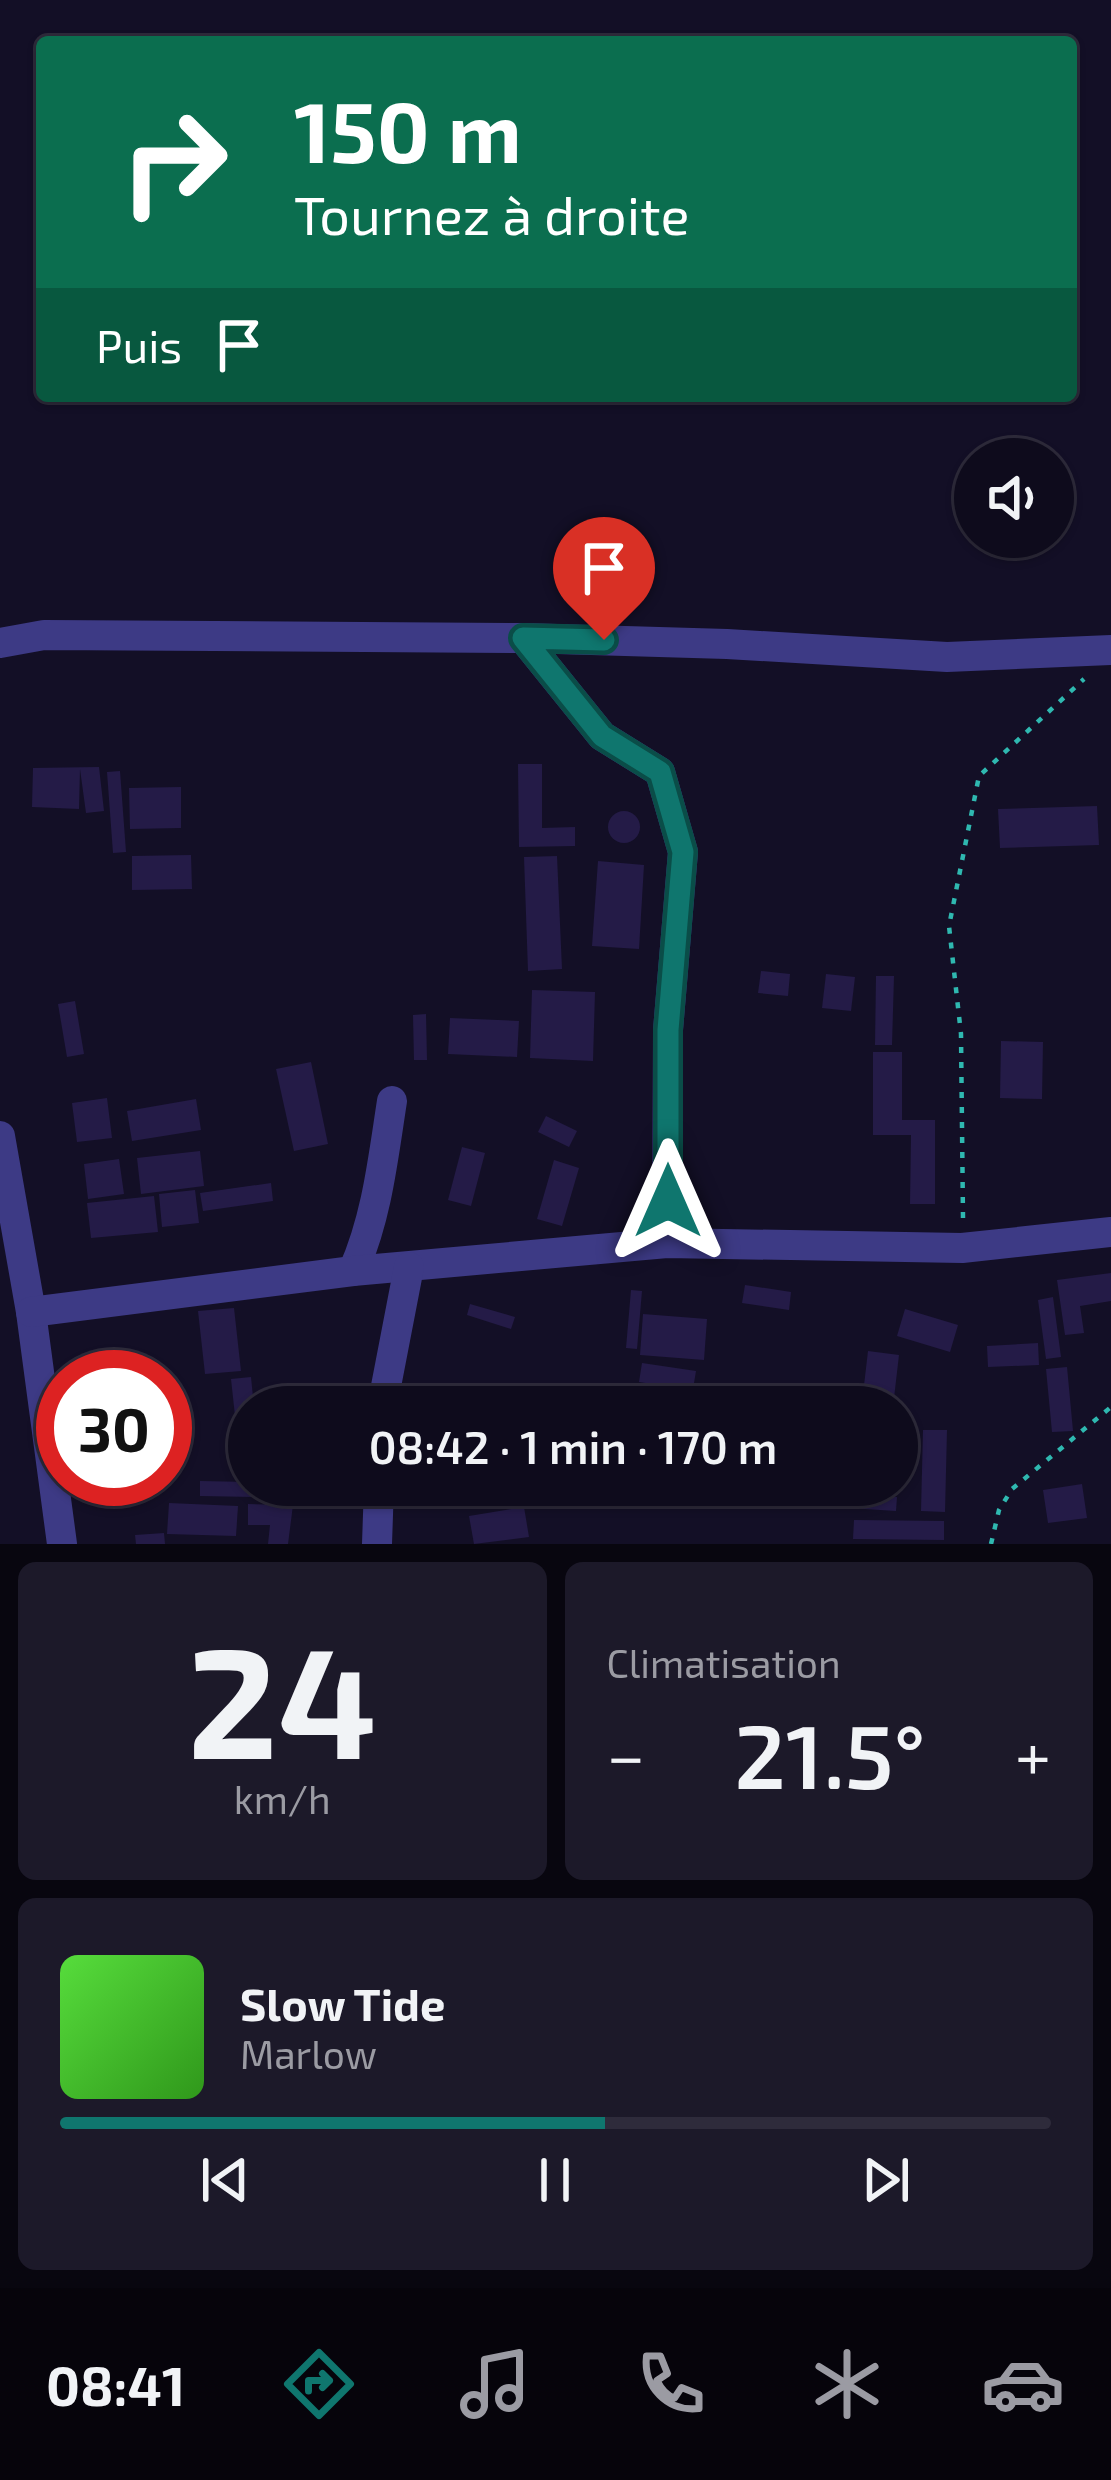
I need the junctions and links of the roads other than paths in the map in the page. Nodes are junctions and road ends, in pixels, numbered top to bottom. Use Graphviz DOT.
graph roads {
  1 [pos="523,638"];
  2 [pos="0,643"];
  3 [pos="1111,650"];
  4 [pos="392,1101"];
  5 [pos="0,1136"];
  6 [pos="1111,1232"];
  7 [pos="668,1243"];
  8 [pos="409,1267"];
  9 [pos="353,1271"];
  10 [pos="19,1294"];
  11 [pos="386,1386"];
  12 [pos="378,1506"];
  13 [pos="62,1544"];
  14 [pos="377,1544"];
  1 -- 2 [label="street"];
  1 -- 3 [label="street"];
  1 -- 7 [label="street"];
  4 -- 9 [label="street"];
  5 -- 10 [label="street"];
  6 -- 7 [label="street"];
  7 -- 8 [label="street"];
  8 -- 9 [label="street"];
  8 -- 11 [label="street"];
  9 -- 10 [label="street"];
  10 -- 13 [label="street"];
  12 -- 14 [label="street"];
}
